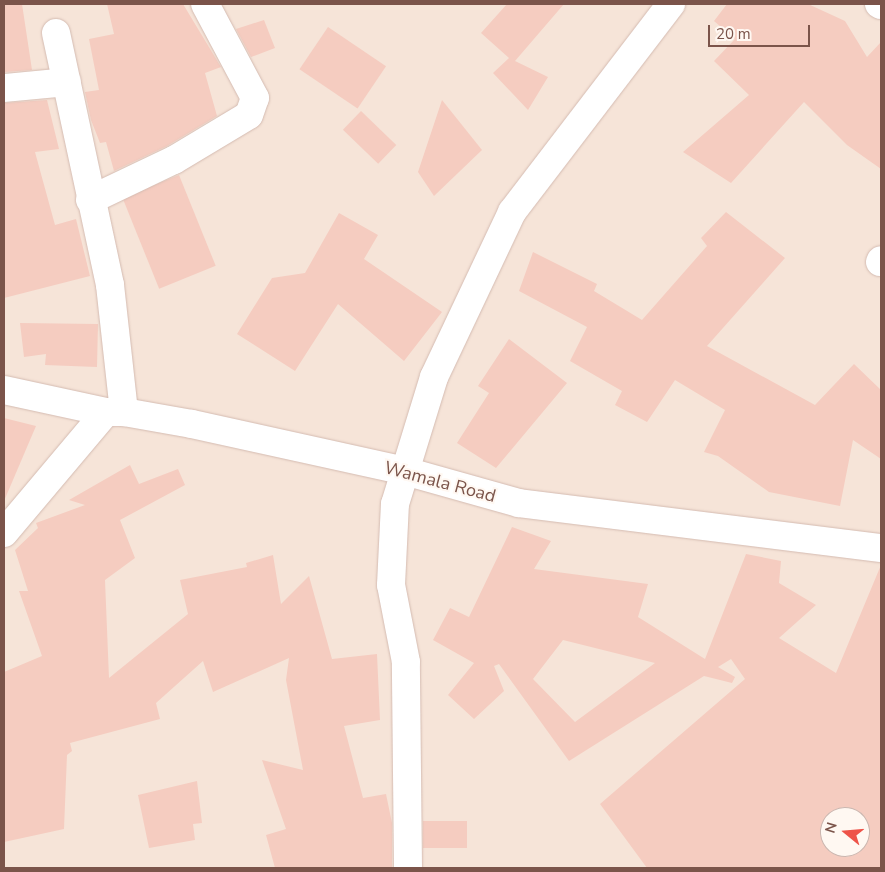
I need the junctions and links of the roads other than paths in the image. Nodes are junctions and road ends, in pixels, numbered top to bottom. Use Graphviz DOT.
graph roads {
  1 [pos="205,4"];
  2 [pos="671,4"];
  3 [pos="56,33"];
  4 [pos="67,82"];
  5 [pos="4,88"];
  6 [pos="90,200"];
  7 [pos="4,390"];
  8 [pos="115,412"];
  9 [pos="406,471"];
  10 [pos="4,532"];
  11 [pos="881,548"];
  12 [pos="408,868"];
  1 -- 6 [label="street"];
  2 -- 9 [label="street"];
  3 -- 4 [label="street"];
  4 -- 5 [label="street"];
  4 -- 6 [label="street"];
  6 -- 8 [label="street"];
  7 -- 8 [label="street, Wamala Road"];
  8 -- 9 [label="street, Wamala Road"];
  8 -- 10 [label="street"];
  9 -- 11 [label="street, Wamala Road"];
  9 -- 12 [label="street"];
}
